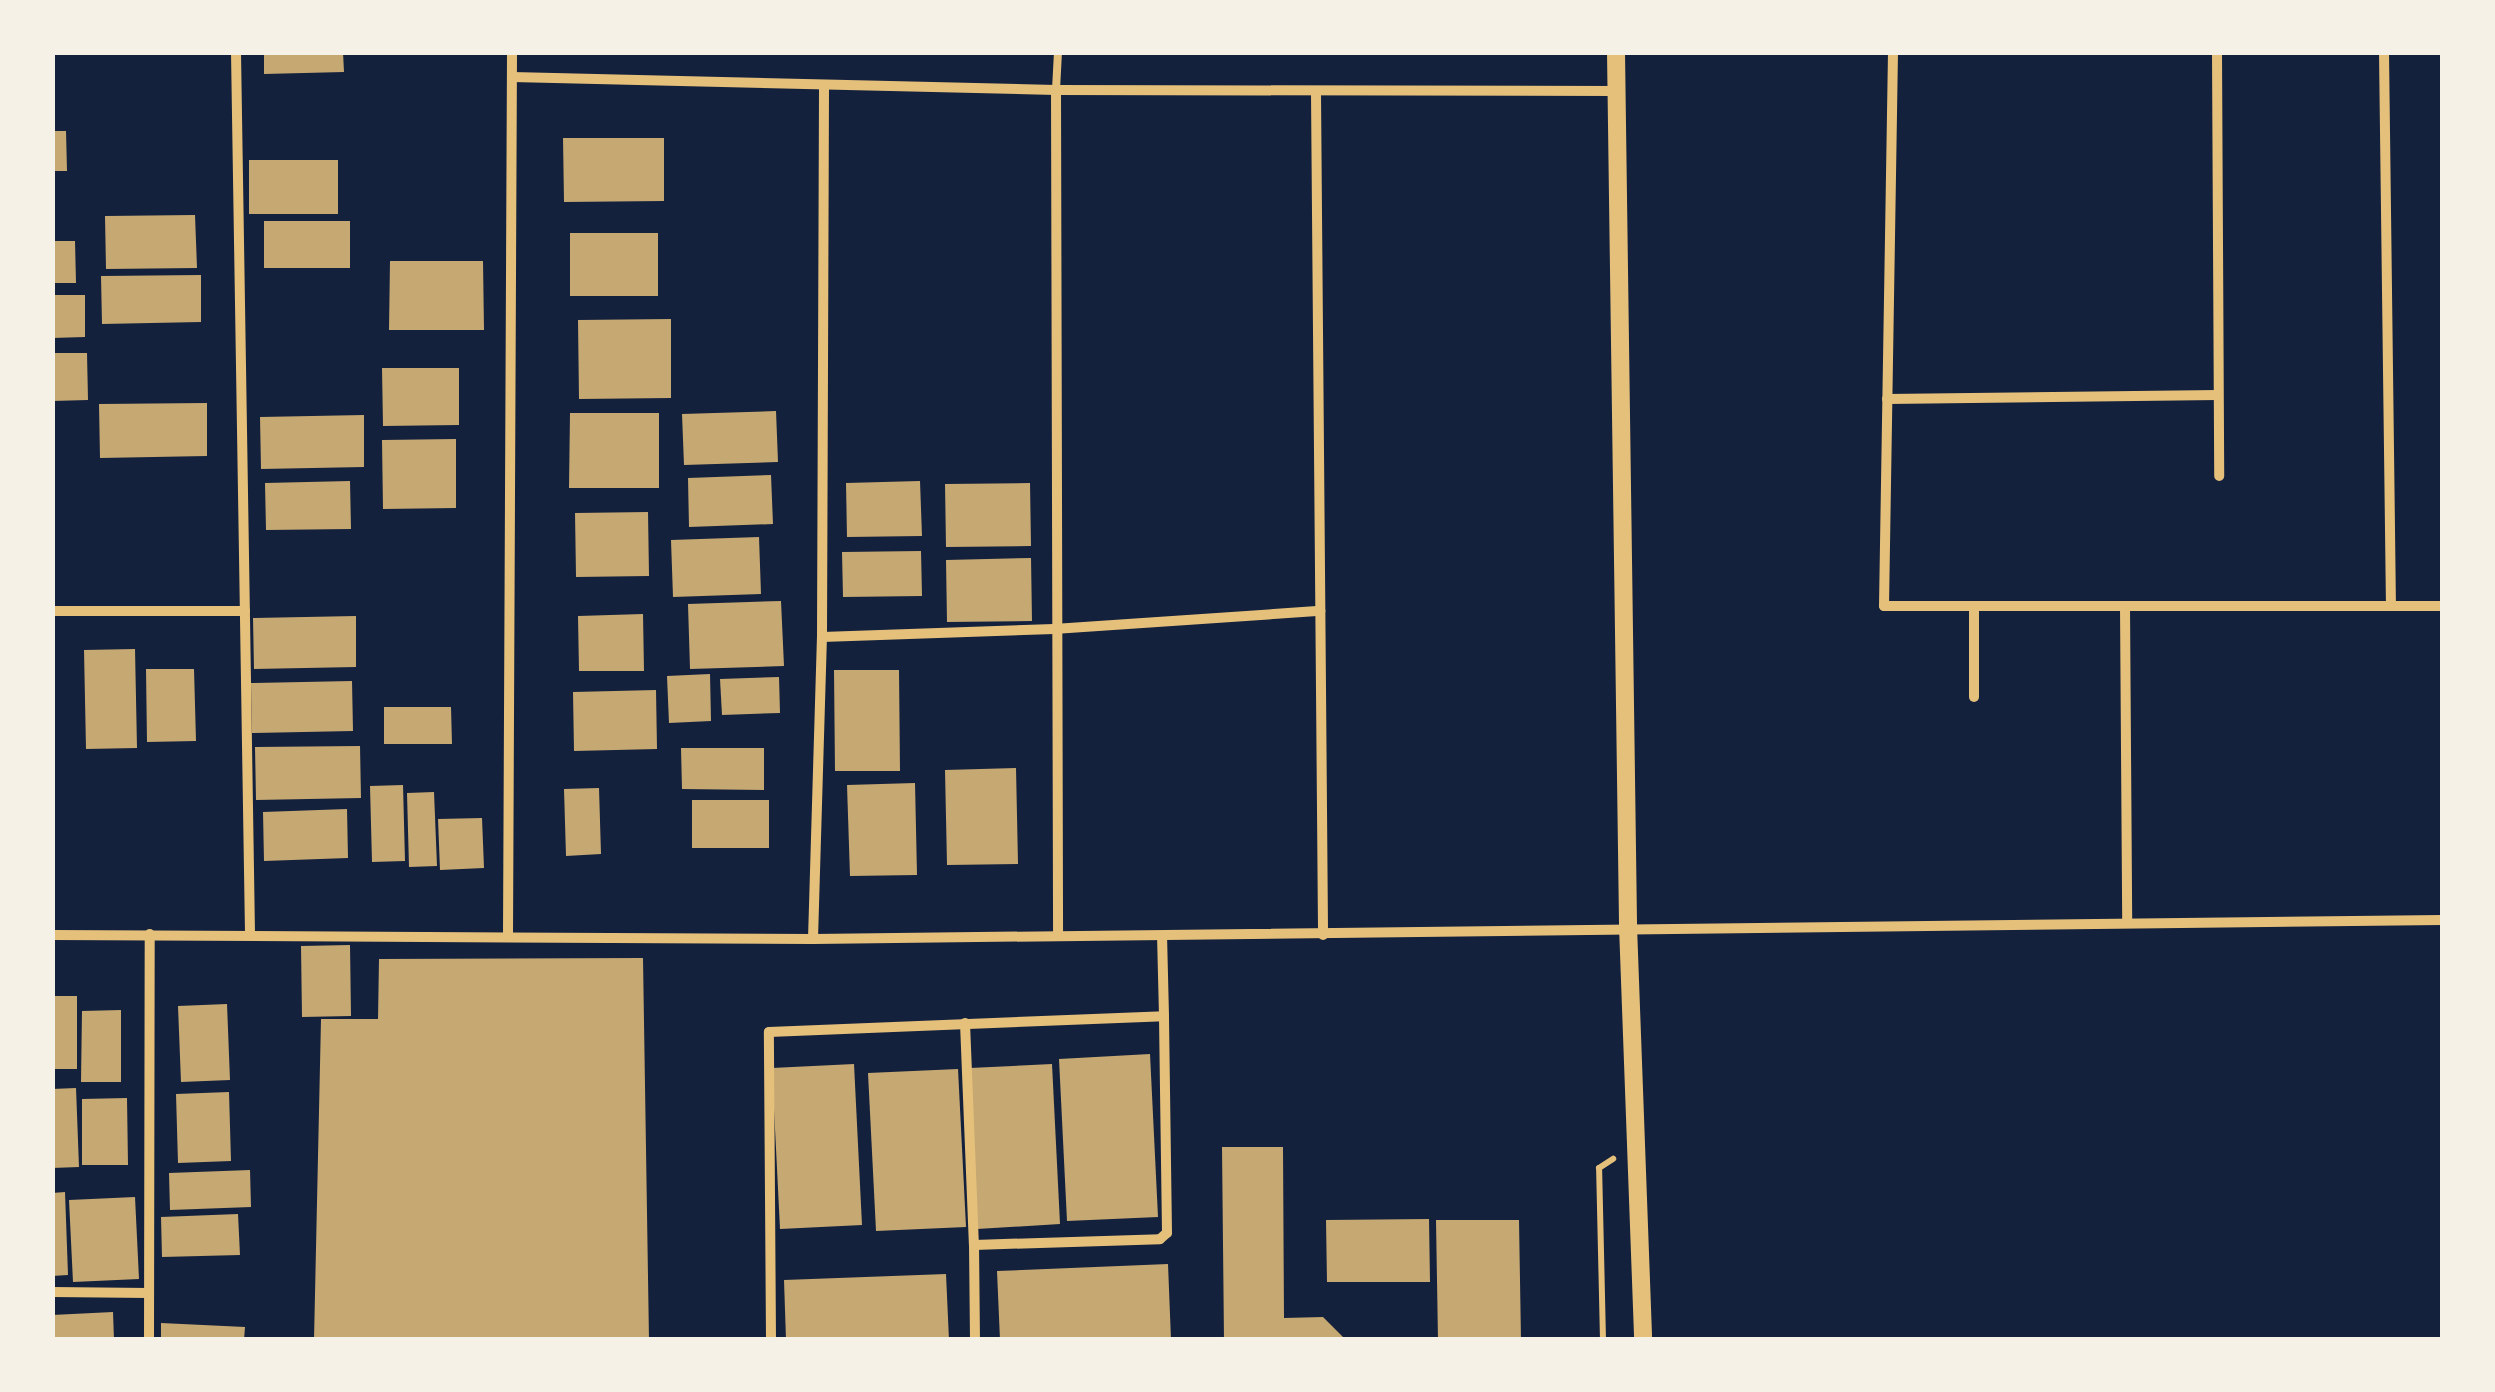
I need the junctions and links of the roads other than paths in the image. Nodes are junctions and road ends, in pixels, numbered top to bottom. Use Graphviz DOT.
graph roads {
  1 [pos="236,52"];
  2 [pos="512,52"];
  3 [pos="1058,52"];
  4 [pos="1616,52"];
  5 [pos="1892,52"];
  6 [pos="2217,52"];
  7 [pos="2384,52"];
  8 [pos="512,77"];
  9 [pos="824,86"];
  10 [pos="1056,90"];
  11 [pos="1617,91"];
  12 [pos="1316,93"];
  13 [pos="2218,395"];
  14 [pos="1887,399"];
  15 [pos="2220,476"];
  16 [pos="1974,606"];
  17 [pos="2125,606"];
  18 [pos="2392,606"];
  19 [pos="2442,606"];
  20 [pos="52,611"];
  21 [pos="245,611"];
  22 [pos="1320,611"];
  23 [pos="1054,629"];
  24 [pos="822,637"];
  25 [pos="1974,698"];
  26 [pos="2442,920"];
  27 [pos="2127,922"];
  28 [pos="1628,926"];
  29 [pos="250,933"];
  30 [pos="150,934"];
  31 [pos="52,935"];
  32 [pos="1323,935"];
  33 [pos="508,936"];
  34 [pos="1058,936"];
  35 [pos="1162,936"];
  36 [pos="813,939"];
  37 [pos="1164,1016"];
  38 [pos="965,1023"];
  39 [pos="974,1246"];
  40 [pos="52,1292"];
  41 [pos="149,1293"];
  42 [pos="150,1340"];
  43 [pos="771,1340"];
  44 [pos="975,1340"];
  45 [pos="1643,1340"];
  1 -- 21 [label="street"];
  2 -- 8 [label="street"];
  3 -- 10 [label="lane"];
  4 -- 11 [label="street"];
  5 -- 14 [label="street"];
  6 -- 13 [label="street"];
  7 -- 18 [label="street"];
  8 -- 9 [label="street"];
  8 -- 33 [label="street"];
  9 -- 10 [label="street"];
  9 -- 24 [label="street"];
  10 -- 12 [label="street"];
  10 -- 23 [label="street"];
  11 -- 12 [label="street"];
  11 -- 28 [label="street"];
  12 -- 22 [label="street"];
  13 -- 14 [label="street"];
  13 -- 15 [label="street"];
  14 -- 16 [label="street"];
  16 -- 17 [label="street"];
  16 -- 25 [label="street"];
  17 -- 18 [label="street"];
  17 -- 27 [label="street"];
  18 -- 19 [label="street"];
  20 -- 21 [label="street"];
  21 -- 29 [label="street"];
  22 -- 23 [label="street"];
  22 -- 32 [label="street"];
  23 -- 24 [label="street"];
  23 -- 34 [label="street"];
  24 -- 36 [label="street"];
  26 -- 27 [label="street"];
  27 -- 28 [label="street"];
  28 -- 32 [label="street"];
  28 -- 45 [label="street"];
  29 -- 30 [label="street"];
  29 -- 33 [label="street"];
  30 -- 31 [label="street"];
  30 -- 41 [label="street"];
  32 -- 35 [label="street"];
  33 -- 36 [label="street"];
  34 -- 35 [label="street"];
  34 -- 36 [label="street"];
  35 -- 37 [label="street"];
  37 -- 38 [label="street"];
  37 -- 39 [label="street"];
  38 -- 39 [label="street"];
  38 -- 43 [label="street"];
  39 -- 44 [label="street"];
  40 -- 41 [label="street"];
  41 -- 42 [label="street"];
}
